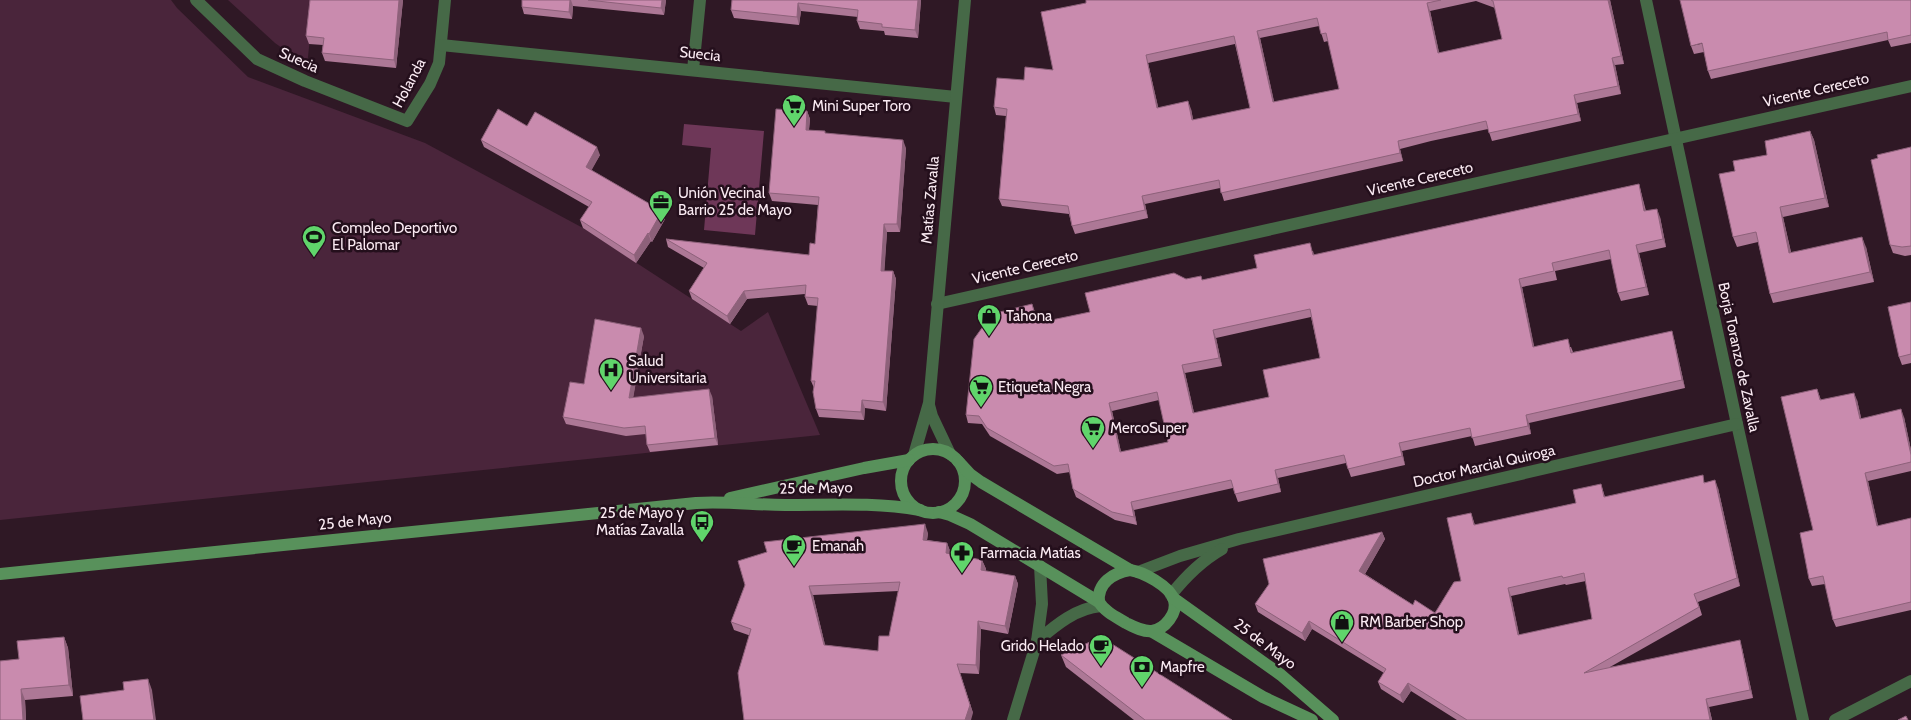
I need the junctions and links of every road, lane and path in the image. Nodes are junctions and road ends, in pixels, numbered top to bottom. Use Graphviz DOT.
graph roads {
  1 [pos="196,0"];
  2 [pos="445,0"];
  3 [pos="700,0"];
  4 [pos="965,0"];
  5 [pos="1646,0"];
  6 [pos="441,45"];
  7 [pos="693,70"];
  8 [pos="1911,86"];
  9 [pos="956,97"];
  10 [pos="407,122"];
  11 [pos="1676,138"];
  12 [pos="937,304"];
  13 [pos="929,403"];
  14 [pos="1737,424"];
  15 [pos="911,457"];
  16 [pos="954,457"];
  17 [pos="713,502"];
  18 [pos="920,510"];
  19 [pos="939,512"];
  20 [pos="1239,539"];
  21 [pos="1040,566"];
  22 [pos="1134,571"];
  23 [pos="0,574"];
  24 [pos="1172,596"];
  25 [pos="1100,604"];
  26 [pos="1151,631"];
  27 [pos="1037,641"];
  28 [pos="1911,681"];
  29 [pos="1012,720"];
  30 [pos="1312,720"];
  31 [pos="1333,720"];
  32 [pos="1803,720"];
  33 [pos="1835,720"];
  1 -- 10 [label="street, Suecia"];
  2 -- 6 [label="street, Holanda"];
  3 -- 7 [label="street"];
  4 -- 9 [label="street, Matías Zavalla"];
  5 -- 11 [label="street, Borja Toranzo de Zavalla"];
  6 -- 7 [label="street, Suecia"];
  6 -- 10 [label="street, Holanda"];
  7 -- 9 [label="street, Suecia"];
  8 -- 11 [label="street, Vicente Cereceto"];
  9 -- 12 [label="street, Matías Zavalla"];
  11 -- 12 [label="street, Vicente Cereceto"];
  11 -- 14 [label="street, Borja Toranzo de Zavalla"];
  12 -- 13 [label="street, Matías Zavalla"];
  13 -- 15 [label="street, Matías Zavalla"];
  13 -- 16 [label="street, Matías Zavalla"];
  14 -- 20 [label="street, Doctor Marcial Quiroga"];
  14 -- 32 [label="street, Borja Toranzo de Zavalla"];
  15 -- 16 [label="street"];
  15 -- 17 [label="street, 25 de Mayo"];
  15 -- 18 [label="street"];
  16 -- 19 [label="street"];
  16 -- 22 [label="street"];
  17 -- 18 [label="street, 25 de Mayo"];
  17 -- 23 [label="street, 25 de Mayo"];
  18 -- 19 [label="street"];
  19 -- 21 [label="street"];
  20 -- 22 [label="street, Doctor Marcial Quiroga"];
  20 -- 24 [label="street, Doctor Marcial Quiroga"];
  21 -- 25 [label="street"];
  21 -- 27 [label="street"];
  22 -- 24 [label="street"];
  22 -- 25 [label="street"];
  24 -- 26 [label="street"];
  24 -- 31 [label="street, 25 de Mayo"];
  25 -- 26 [label="street"];
  25 -- 27 [label="street"];
  26 -- 30 [label="street"];
  27 -- 29 [label="street"];
  28 -- 33 [label="street"];
}
